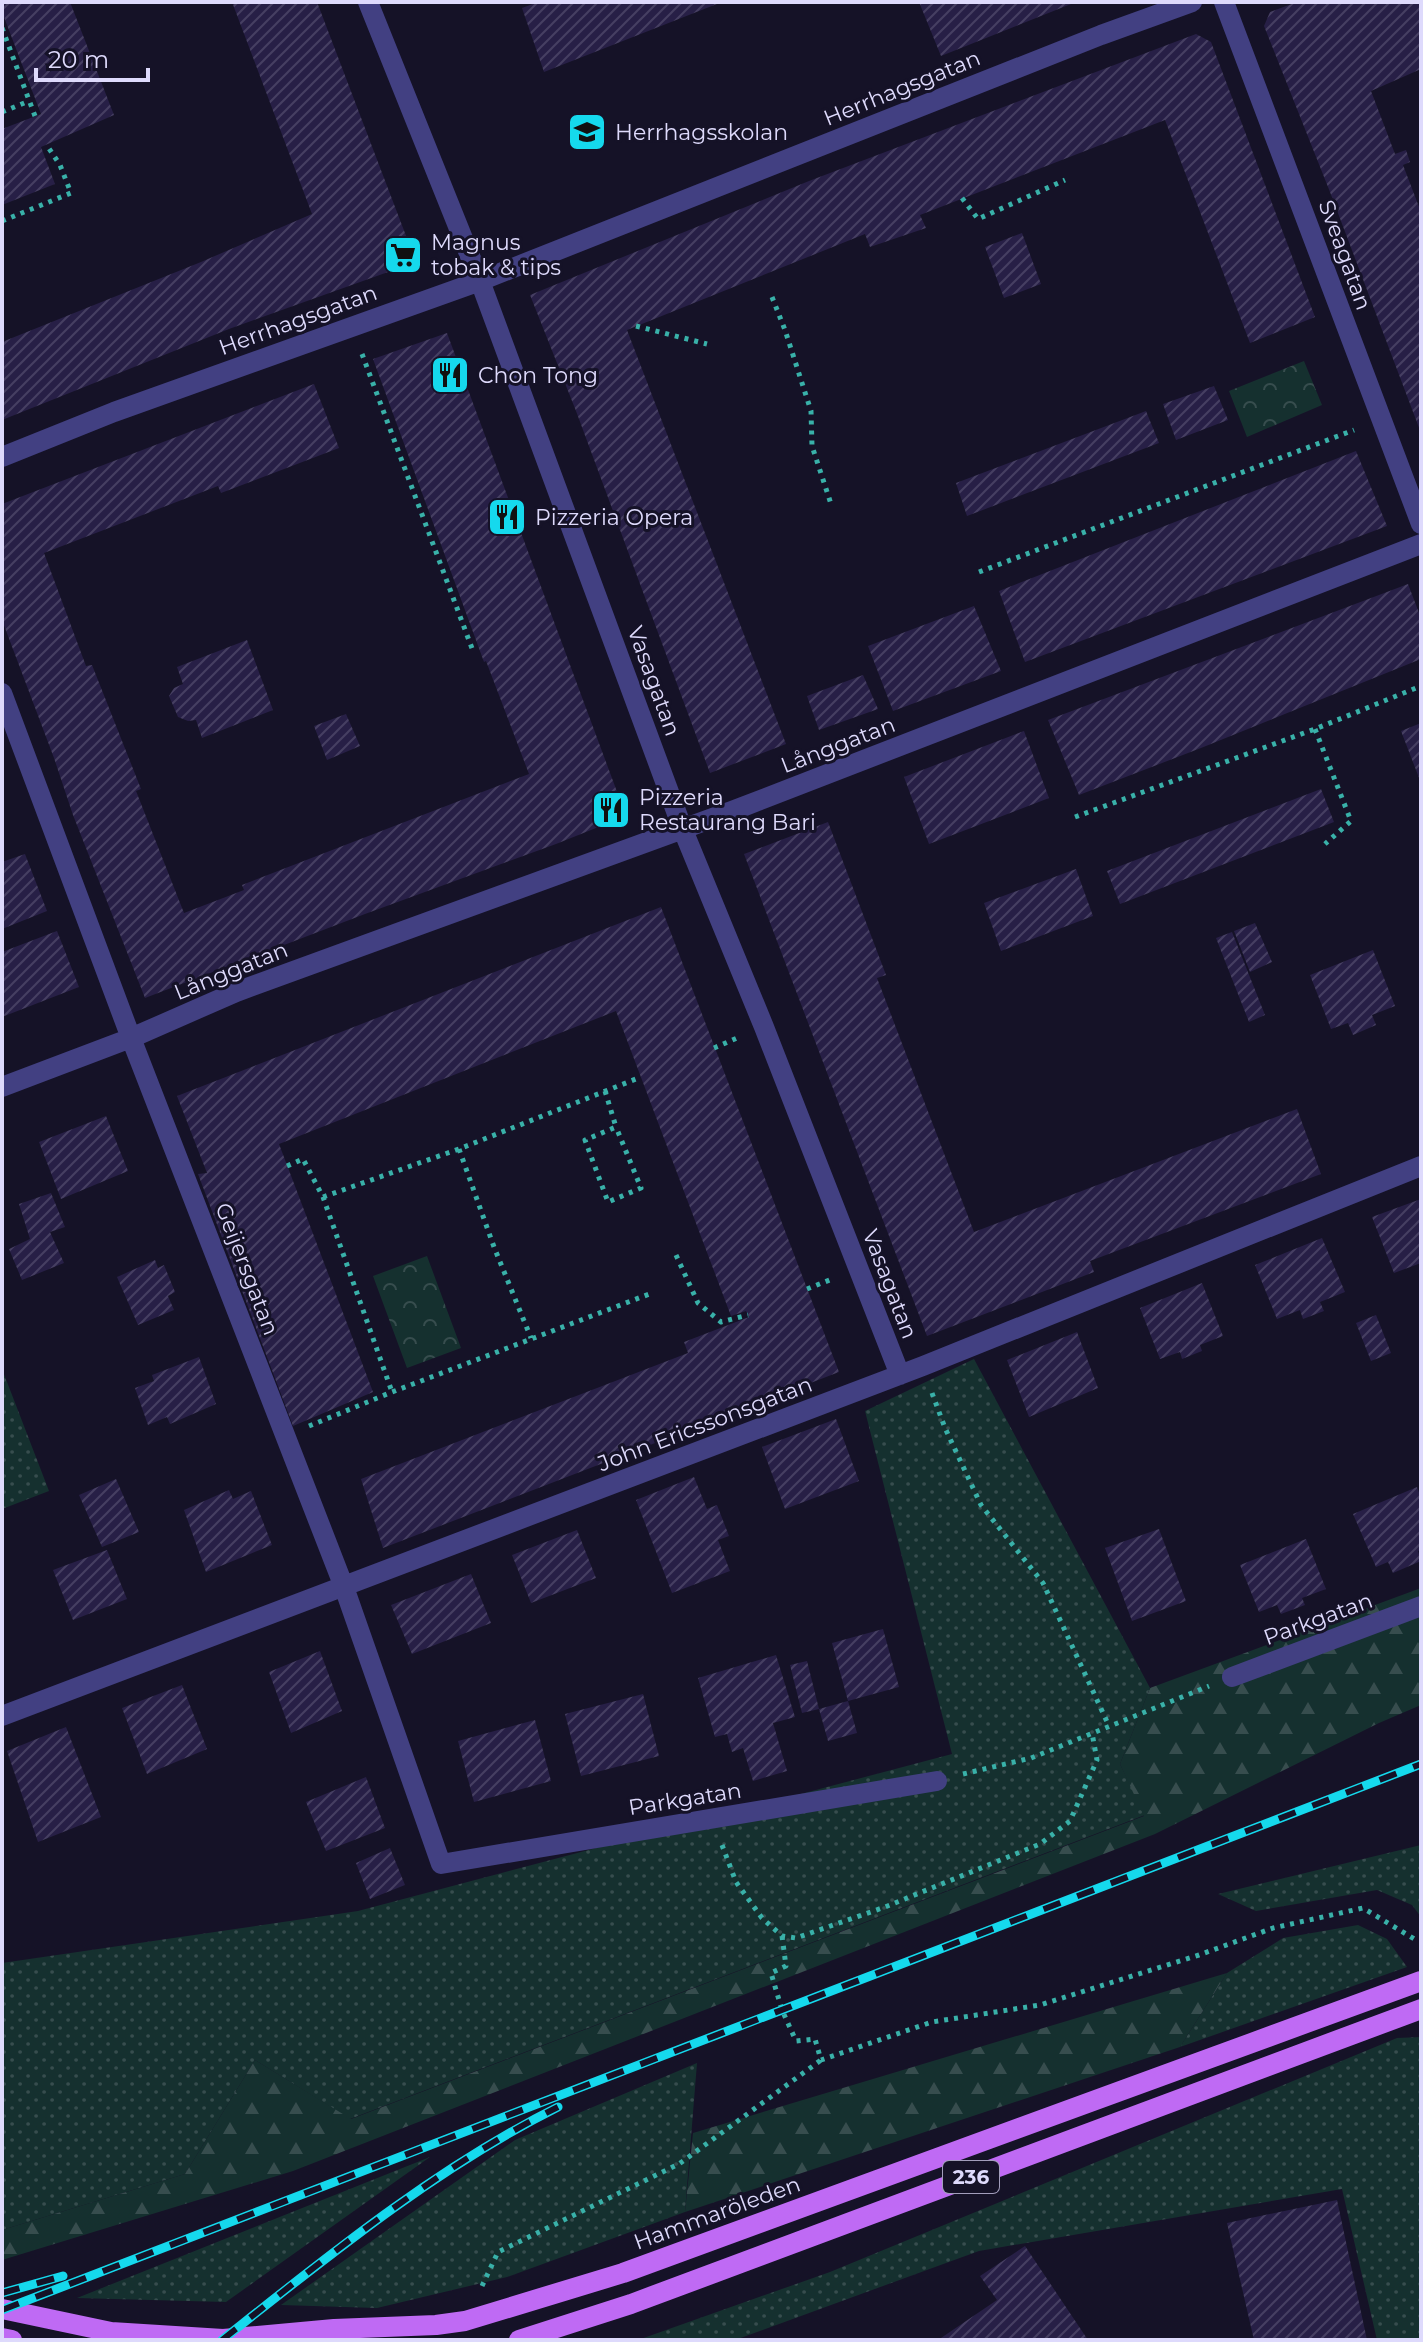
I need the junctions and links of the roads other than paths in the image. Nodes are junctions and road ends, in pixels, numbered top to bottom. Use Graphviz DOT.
graph roads {
  1 [pos="368,2"];
  2 [pos="1192,2"];
  3 [pos="1224,2"];
  4 [pos="480,281"];
  5 [pos="2,457"];
  6 [pos="1421,524"];
  7 [pos="1421,544"];
  8 [pos="2,693"];
  9 [pos="683,830"];
  10 [pos="131,1038"];
  11 [pos="2,1087"];
  12 [pos="1421,1166"];
  13 [pos="900,1375"];
  14 [pos="344,1587"];
  15 [pos="1421,1606"];
  16 [pos="1232,1677"];
  17 [pos="2,1716"];
  18 [pos="937,1781"];
  19 [pos="441,1864"];
  20 [pos="1421,1981"];
  21 [pos="1421,2009"];
  22 [pos="2,2309"];
  23 [pos="435,2333"];
  24 [pos="2,2338"];
  25 [pos="12,2340"];
  26 [pos="519,2340"];
  1 -- 4 [label="street, Vasagatan"];
  2 -- 4 [label="street, Herrhagsgatan"];
  3 -- 6 [label="street, Sveagatan"];
  4 -- 5 [label="street, Herrhagsgatan"];
  4 -- 9 [label="street, Vasagatan"];
  7 -- 9 [label="street, Långgatan"];
  8 -- 10 [label="street, Geijersgatan"];
  9 -- 10 [label="street, Långgatan"];
  9 -- 13 [label="street, Vasagatan"];
  10 -- 11 [label="street, Långgatan"];
  10 -- 14 [label="street, Geijersgatan"];
  12 -- 13 [label="street, John Ericssonsgatan"];
  13 -- 14 [label="street, John Ericssonsgatan"];
  14 -- 17 [label="street, John Ericssonsgatan"];
  14 -- 19 [label="street, Geijersgatan"];
  15 -- 16 [label="street, Parkgatan"];
  18 -- 19 [label="street, Parkgatan"];
  20 -- 23 [label="main road, Hammaröleden / 236"];
  21 -- 26 [label="main road, 236"];
  22 -- 23 [label="main road, Hammaröleden / 236"];
  24 -- 25 [label="main road"];
}
